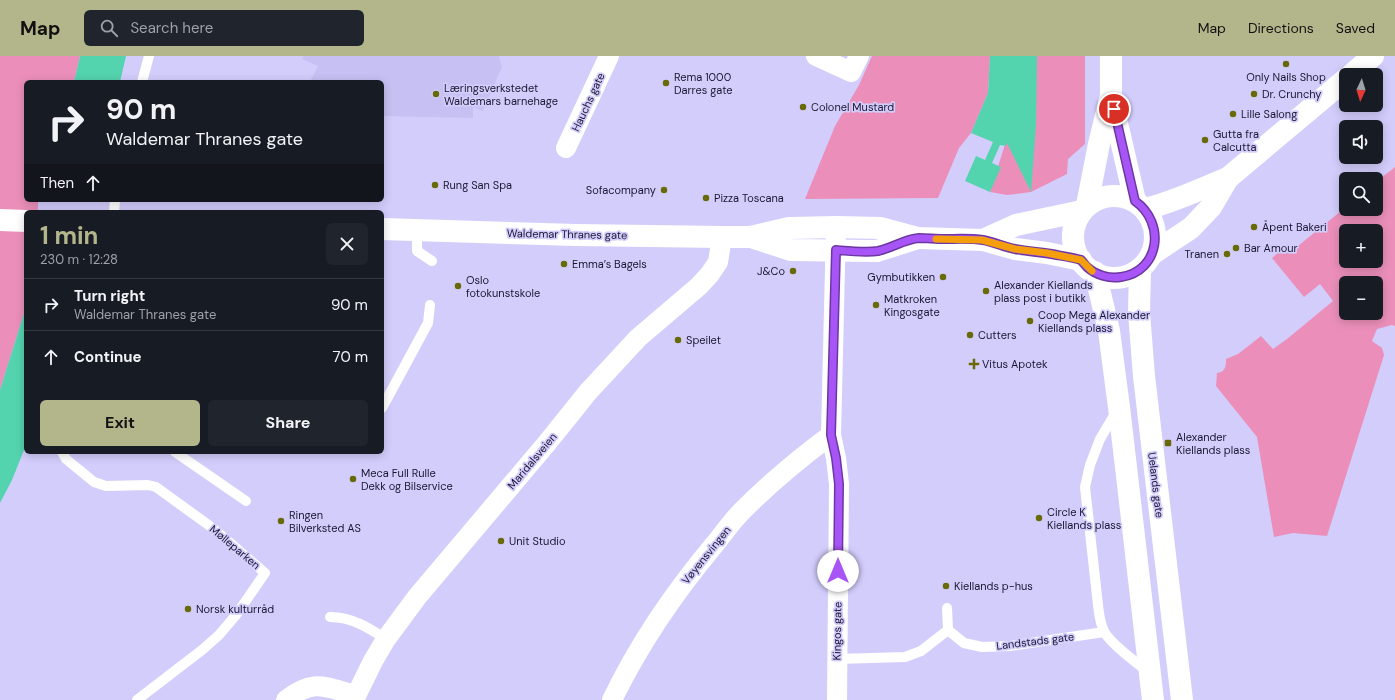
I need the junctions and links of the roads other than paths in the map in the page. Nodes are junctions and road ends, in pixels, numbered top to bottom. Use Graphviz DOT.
graph roads {
  1 [pos="149,56"];
  2 [pos="609,56"];
  3 [pos="816,56"];
  4 [pos="1111,56"];
  5 [pos="1373,56"];
  6 [pos="855,64"];
  7 [pos="1358,68"];
  8 [pos="143,80"];
  9 [pos="1339,85"];
  10 [pos="1111,97"];
  11 [pos="566,148"];
  12 [pos="1228,178"];
  13 [pos="1140,205"];
  14 [pos="1085,208"];
  15 [pos="0,220"];
  16 [pos="24,221"];
  17 [pos="836,227"];
  18 [pos="384,229"];
  19 [pos="418,230"];
  20 [pos="722,237"];
  21 [pos="751,237"];
  22 [pos="918,238"];
  23 [pos="982,240"];
  24 [pos="836,250"];
  25 [pos="432,261"];
  26 [pos="1146,261"];
  27 [pos="1088,266"];
  28 [pos="430,305"];
  29 [pos="384,404"];
  30 [pos="1119,407"];
  31 [pos="831,435"];
  32 [pos="177,454"];
  33 [pos="64,456"];
  34 [pos="246,502"];
  35 [pos="947,608"];
  36 [pos="330,617"];
  37 [pos="948,630"];
  38 [pos="1104,632"];
  39 [pos="386,639"];
  40 [pos="837,659"];
  41 [pos="1150,674"];
  42 [pos="355,698"];
  43 [pos="137,700"];
  44 [pos="286,700"];
  45 [pos="612,700"];
  46 [pos="837,700"];
  47 [pos="1153,700"];
  48 [pos="1182,700"];
  1 -- 8 [label="lane"];
  2 -- 11 [label="street, Hauchs gate"];
  3 -- 6 [label="street"];
  4 -- 10 [label="street"];
  5 -- 7 [label="street"];
  9 -- 12 [label="street"];
  10 -- 13 [label="street"];
  10 -- 14 [label="street"];
  12 -- 13 [label="street"];
  12 -- 26 [label="street"];
  13 -- 14 [label="street"];
  13 -- 26 [label="street"];
  14 -- 23 [label="street, Waldemar Thranes gate"];
  14 -- 27 [label="street"];
  15 -- 16 [label="street"];
  17 -- 21 [label="street, Waldemar Thranes gate"];
  17 -- 22 [label="street, Waldemar Thranes gate"];
  17 -- 24 [label="street, Kingos gate"];
  18 -- 19 [label="street, Waldemar Thranes gate"];
  19 -- 20 [label="street, Waldemar Thranes gate"];
  19 -- 25 [label="lane"];
  20 -- 21 [label="street, Waldemar Thranes gate"];
  20 -- 39 [label="street, Maridalsveien"];
  21 -- 24 [label="street, Waldemar Thranes gate"];
  22 -- 23 [label="street, Waldemar Thranes gate"];
  22 -- 24 [label="street, Waldemar Thranes gate"];
  23 -- 27 [label="street, Waldemar Thranes gate"];
  24 -- 31 [label="street, Kingos gate"];
  26 -- 27 [label="street"];
  26 -- 48 [label="street, Uelands gate"];
  27 -- 30 [label="street"];
  28 -- 29 [label="lane"];
  30 -- 38 [label="lane"];
  30 -- 41 [label="street"];
  31 -- 40 [label="street, Kingos gate"];
  31 -- 45 [label="street, Vøyensvingen"];
  32 -- 34 [label="lane"];
  33 -- 43 [label="lane, Mølleparken"];
  35 -- 37 [label="lane"];
  36 -- 39 [label="lane"];
  37 -- 38 [label="lane, Landstads gate"];
  37 -- 40 [label="lane"];
  38 -- 41 [label="lane"];
  39 -- 42 [label="street, Maridalsveien"];
  40 -- 46 [label="street, Kingos gate"];
  41 -- 47 [label="street"];
  42 -- 44 [label="street"];
}
